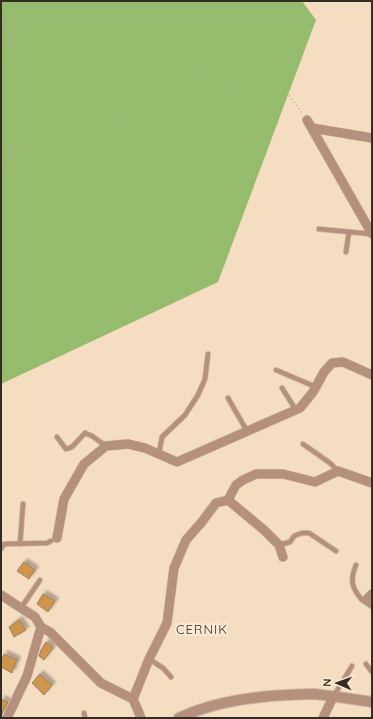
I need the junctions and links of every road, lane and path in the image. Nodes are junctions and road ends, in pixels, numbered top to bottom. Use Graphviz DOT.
graph roads {
  1 [pos="1,15"];
  2 [pos="310,124"];
  3 [pos="372,138"];
  4 [pos="12,155"];
  5 [pos="1,170"];
  6 [pos="319,229"];
  7 [pos="349,232"];
  8 [pos="372,234"];
  9 [pos="346,252"];
  10 [pos="208,354"];
  11 [pos="276,370"];
  12 [pos="372,375"];
  13 [pos="316,387"];
  14 [pos="282,388"];
  15 [pos="228,398"];
  16 [pos="296,410"];
  17 [pos="247,431"];
  18 [pos="57,437"];
  19 [pos="303,444"];
  20 [pos="106,446"];
  21 [pos="158,454"];
  22 [pos="338,471"];
  23 [pos="372,483"];
  24 [pos="228,500"];
  25 [pos="23,504"];
  26 [pos="54,540"];
  27 [pos="20,544"];
  28 [pos="278,545"];
  29 [pos="1,549"];
  30 [pos="336,551"];
  31 [pos="283,557"];
  32 [pos="356,565"];
  33 [pos="40,580"];
  34 [pos="1,595"];
  35 [pos="370,599"];
  36 [pos="21,608"];
  37 [pos="41,627"];
  38 [pos="149,659"];
  39 [pos="366,664"];
  40 [pos="352,666"];
  41 [pos="372,672"];
  42 [pos="171,677"];
  43 [pos="333,697"];
  44 [pos="133,699"];
  45 [pos="372,702"];
  46 [pos="84,713"];
  47 [pos="7,718"];
  48 [pos="85,718"];
  49 [pos="141,718"];
  50 [pos="179,718"];
  51 [pos="323,718"];
  1 -- 4 [label="path"];
  2 -- 3 [label="street"];
  2 -- 4 [label="path"];
  2 -- 8 [label="street"];
  4 -- 5 [label="path"];
  6 -- 7 [label="lane"];
  7 -- 8 [label="lane"];
  7 -- 9 [label="lane"];
  10 -- 21 [label="lane"];
  11 -- 13 [label="lane"];
  12 -- 13 [label="street"];
  13 -- 16 [label="street"];
  14 -- 16 [label="lane"];
  15 -- 17 [label="lane"];
  16 -- 17 [label="street"];
  17 -- 21 [label="street"];
  18 -- 20 [label="lane"];
  19 -- 22 [label="lane"];
  20 -- 21 [label="street"];
  20 -- 26 [label="street"];
  22 -- 23 [label="street"];
  22 -- 24 [label="street"];
  24 -- 28 [label="street"];
  24 -- 38 [label="street"];
  25 -- 27 [label="lane"];
  26 -- 27 [label="lane"];
  27 -- 29 [label="lane"];
  28 -- 30 [label="lane"];
  28 -- 31 [label="street"];
  32 -- 35 [label="lane"];
  33 -- 36 [label="lane"];
  34 -- 36 [label="street"];
  36 -- 37 [label="street"];
  37 -- 44 [label="street"];
  37 -- 47 [label="street"];
  38 -- 42 [label="lane"];
  38 -- 44 [label="street"];
  39 -- 41 [label="lane"];
  40 -- 43 [label="lane"];
  43 -- 45 [label="street"];
  43 -- 50 [label="street"];
  43 -- 51 [label="street"];
  44 -- 49 [label="street"];
  46 -- 48 [label="lane"];
}
